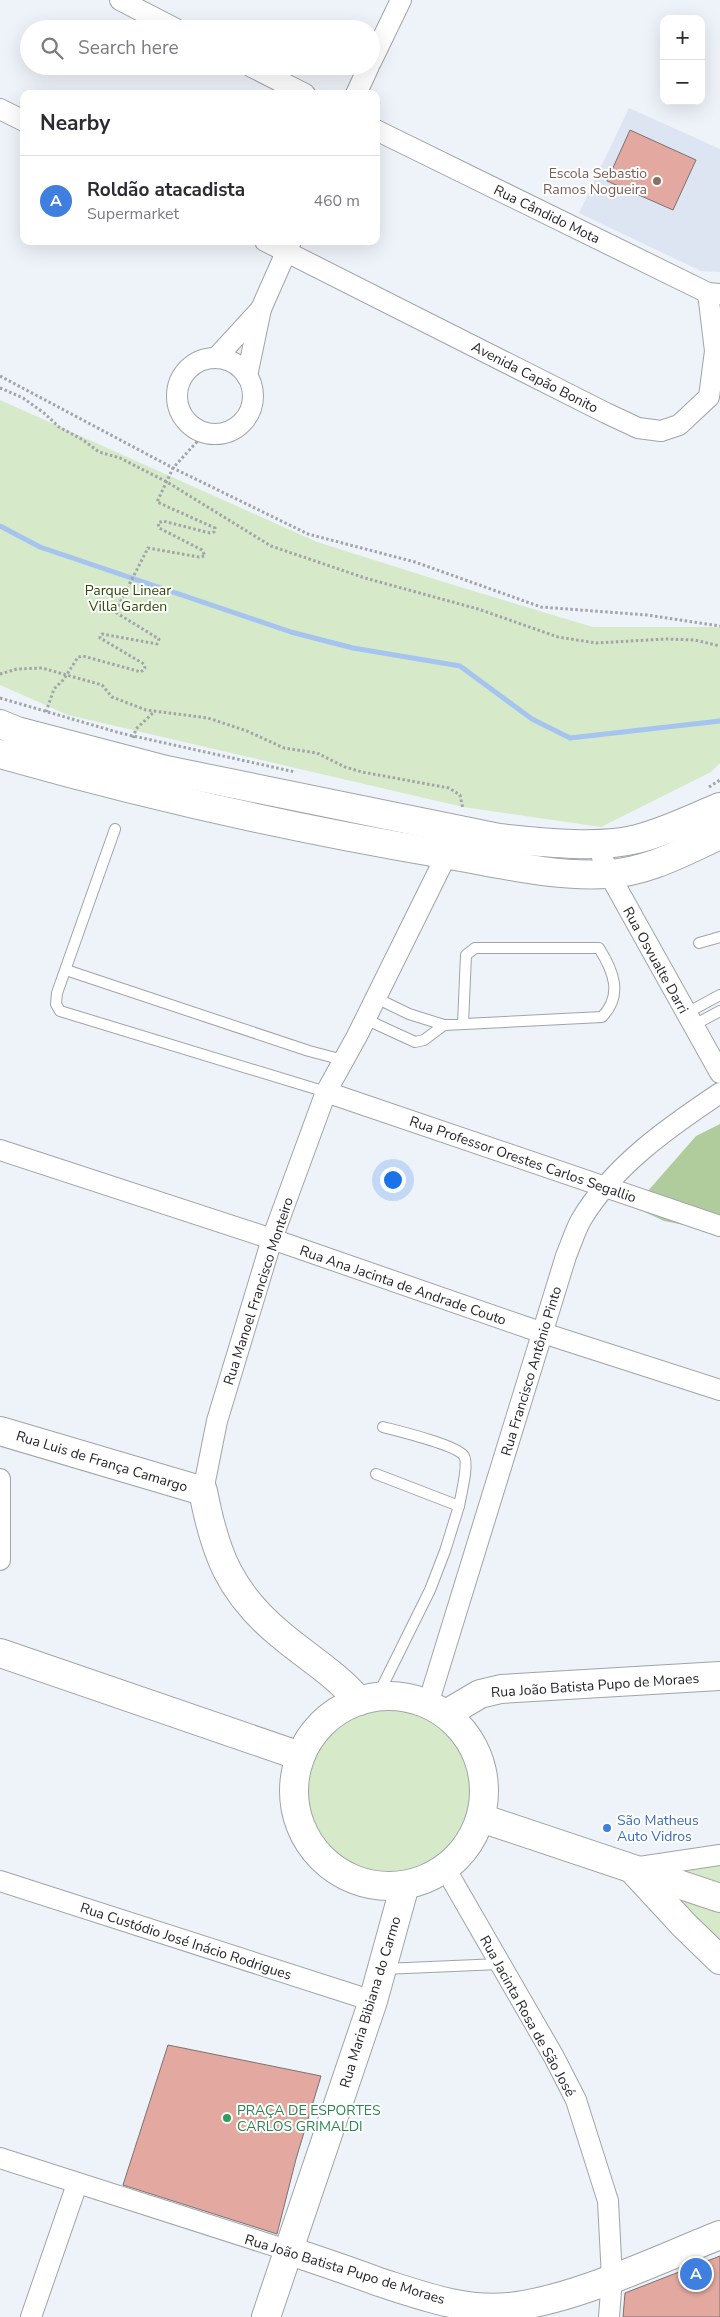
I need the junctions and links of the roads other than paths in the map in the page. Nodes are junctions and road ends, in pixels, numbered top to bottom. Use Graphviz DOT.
graph roads {
  1 [pos="120,0"];
  2 [pos="401,0"];
  3 [pos="159,20"];
  4 [pos="380,43"];
  5 [pos="268,75"];
  6 [pos="365,75"];
  7 [pos="297,90"];
  8 [pos="358,90"];
  9 [pos="0,109"];
  10 [pos="20,119"];
  11 [pos="380,132"];
  12 [pos="289,247"];
  13 [pos="714,294"];
  14 [pos="261,309"];
  15 [pos="216,358"];
  16 [pos="248,376"];
  17 [pos="0,724"];
  18 [pos="0,754"];
  19 [pos="712,799"];
  20 [pos="115,829"];
  21 [pos="454,833"];
  22 [pos="720,835"];
  23 [pos="597,844"];
  24 [pos="609,874"];
  25 [pos="720,937"];
  26 [pos="699,943"];
  27 [pos="66,970"];
  28 [pos="720,995"];
  29 [pos="376,998"];
  30 [pos="720,1011"];
  31 [pos="365,1020"];
  32 [pos="689,1020"];
  33 [pos="463,1024"];
  34 [pos="444,1025"];
  35 [pos="343,1060"];
  36 [pos="720,1073"];
  37 [pos="326,1092"];
  38 [pos="720,1093"];
  39 [pos="0,1150"];
  40 [pos="607,1187"];
  41 [pos="720,1226"];
  42 [pos="272,1239"];
  43 [pos="543,1334"];
  44 [pos="720,1390"];
  45 [pos="383,1427"];
  46 [pos="0,1431"];
  47 [pos="376,1474"];
  48 [pos="0,1479"];
  49 [pos="203,1491"];
  50 [pos="459,1506"];
  51 [pos="0,1560"];
  52 [pos="0,1654"];
  53 [pos="720,1676"];
  54 [pos="367,1700"];
  55 [pos="437,1709"];
  56 [pos="300,1756"];
  57 [pos="481,1818"];
  58 [pos="720,1855"];
  59 [pos="445,1868"];
  60 [pos="631,1868"];
  61 [pos="0,1881"];
  62 [pos="404,1885"];
  63 [pos="720,1898"];
  64 [pos="720,1960"];
  65 [pos="500,1964"];
  66 [pos="382,1969"];
  67 [pos="373,2001"];
  68 [pos="0,2158"];
  69 [pos="77,2184"];
  70 [pos="720,2235"];
  71 [pos="290,2251"];
  72 [pos="612,2278"];
  73 [pos="30,2317"];
  74 [pos="266,2317"];
  75 [pos="609,2317"];
  1 -- 3 [label="street"];
  2 -- 4 [label="street"];
  5 -- 7 [label="street"];
  6 -- 8 [label="street"];
  9 -- 10 [label="street"];
  11 -- 13 [label="street, Rua Cândido Mota"];
  12 -- 13 [label="street, Avenida Capão Bonito"];
  12 -- 14 [label="street"];
  14 -- 15 [label="street"];
  14 -- 16 [label="street"];
  15 -- 16 [label="street"];
  15 -- 16 [label="street"];
  17 -- 21 [label="street"];
  18 -- 21 [label="street"];
  19 -- 23 [label="street"];
  20 -- 27 [label="lane"];
  21 -- 23 [label="street"];
  21 -- 24 [label="street"];
  21 -- 29 [label="street, Rua Manoel Francisco Monteiro"];
  22 -- 24 [label="street"];
  23 -- 24 [label="street, Rua Osvualte Darri"];
  24 -- 32 [label="street, Rua Osvualte Darri"];
  25 -- 26 [label="lane"];
  27 -- 35 [label="lane"];
  27 -- 37 [label="lane"];
  28 -- 32 [label="lane"];
  29 -- 31 [label="street, Rua Manoel Francisco Monteiro"];
  29 -- 34 [label="lane"];
  30 -- 32 [label="lane"];
  31 -- 34 [label="lane"];
  31 -- 35 [label="street, Rua Manoel Francisco Monteiro"];
  32 -- 36 [label="street, Rua Osvualte Darri"];
  33 -- 33 [label="lane"];
  33 -- 34 [label="lane"];
  35 -- 37 [label="street, Rua Manoel Francisco Monteiro"];
  37 -- 40 [label="street, Rua Professor Orestes Carlos Segallio"];
  37 -- 42 [label="street, Rua Manoel Francisco Monteiro"];
  38 -- 40 [label="street, Rua Francisco Antônio Pinto"];
  39 -- 42 [label="street, Rua Ana Jacinta de Andrade Couto"];
  40 -- 41 [label="street, Rua Professor Orestes Carlos Segallio"];
  40 -- 43 [label="street, Rua Francisco Antônio Pinto"];
  42 -- 43 [label="street, Rua Ana Jacinta de Andrade Couto"];
  42 -- 49 [label="street, Rua Manoel Francisco Monteiro"];
  43 -- 44 [label="street, Rua Ana Jacinta de Andrade Couto"];
  43 -- 55 [label="street, Rua Francisco Antônio Pinto"];
  45 -- 50 [label="lane"];
  46 -- 49 [label="street, Rua Luis de França Camargo"];
  47 -- 50 [label="lane"];
  48 -- 51 [label="street"];
  49 -- 54 [label="street, Rua Manoel Francisco Monteiro"];
  50 -- 54 [label="lane"];
  52 -- 56 [label="street"];
  53 -- 55 [label="street, Rua João Batista Pupo de Moraes"];
  54 -- 55 [label="street"];
  54 -- 56 [label="street"];
  55 -- 57 [label="street"];
  56 -- 62 [label="street"];
  57 -- 59 [label="street"];
  57 -- 60 [label="street"];
  58 -- 60 [label="street"];
  59 -- 62 [label="street"];
  59 -- 65 [label="street, Rua Jacinta Rosa de São José"];
  60 -- 63 [label="street"];
  60 -- 64 [label="street"];
  61 -- 67 [label="street, Rua Custódio José Inácio Rodrigues"];
  62 -- 66 [label="street, Rua Maria Bibiana do Carmo"];
  65 -- 66 [label="lane"];
  65 -- 72 [label="street, Rua Jacinta Rosa de São José"];
  66 -- 67 [label="street, Rua Maria Bibiana do Carmo"];
  67 -- 71 [label="street, Rua Maria Bibiana do Carmo"];
  68 -- 69 [label="street, Rua João Batista Pupo de Moraes"];
  69 -- 71 [label="street, Rua João Batista Pupo de Moraes"];
  69 -- 73 [label="street"];
  70 -- 72 [label="street, Rua João Batista Pupo de Moraes"];
  71 -- 72 [label="street, Rua João Batista Pupo de Moraes"];
  71 -- 74 [label="street, Rua Maria Bibiana do Carmo"];
  72 -- 75 [label="street, Rua Jacinta Rosa de São José"];
}
